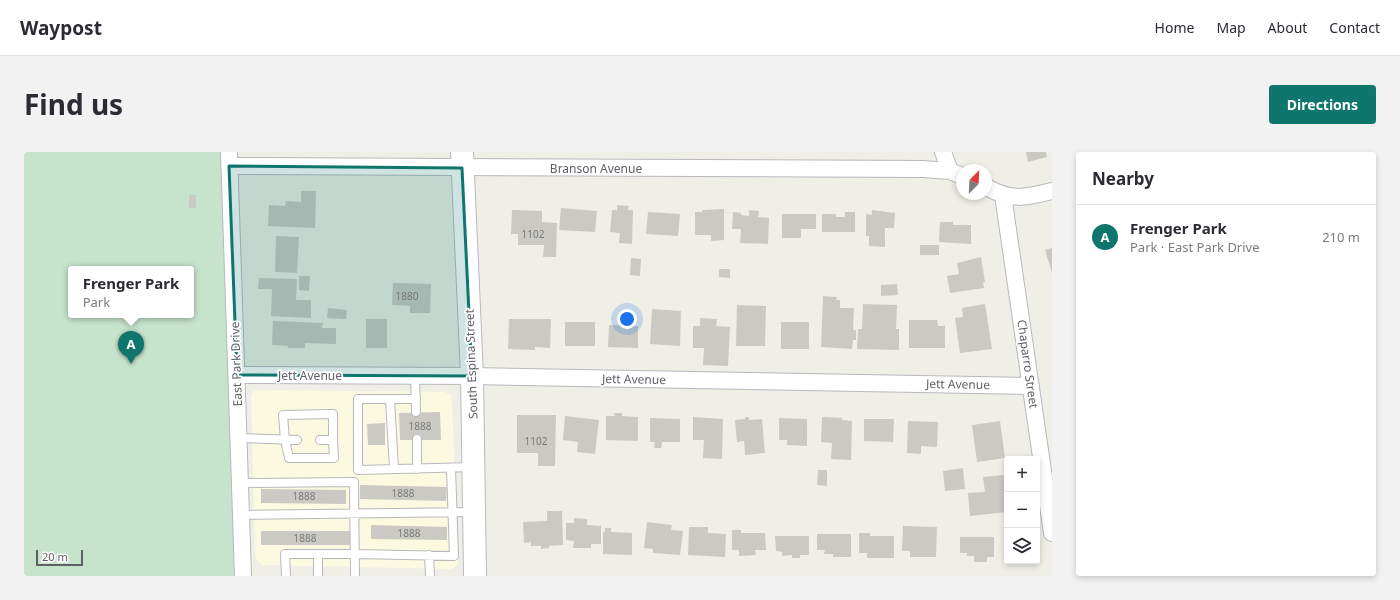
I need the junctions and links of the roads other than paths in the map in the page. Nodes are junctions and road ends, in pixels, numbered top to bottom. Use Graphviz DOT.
graph roads {
  1 [pos="943,152"];
  2 [pos="229,159"];
  3 [pos="462,160"];
  4 [pos="956,174"];
  5 [pos="992,190"];
  6 [pos="1052,191"];
  7 [pos="1003,195"];
  8 [pos="237,375"];
  9 [pos="415,376"];
  10 [pos="472,376"];
  11 [pos="1032,386"];
  12 [pos="390,399"];
  13 [pos="416,399"];
  14 [pos="416,412"];
  15 [pos="239,438"];
  16 [pos="417,439"];
  17 [pos="285,440"];
  18 [pos="297,440"];
  19 [pos="320,440"];
  20 [pos="333,440"];
  21 [pos="473,467"];
  22 [pos="451,468"];
  23 [pos="394,469"];
  24 [pos="417,469"];
  25 [pos="358,470"];
  26 [pos="354,482"];
  27 [pos="240,483"];
  28 [pos="474,512"];
  29 [pos="354,513"];
  30 [pos="452,513"];
  31 [pos="241,515"];
  32 [pos="1052,532"];
  33 [pos="318,554"];
  34 [pos="355,554"];
  35 [pos="429,555"];
  36 [pos="243,576"];
  37 [pos="286,576"];
  38 [pos="318,576"];
  39 [pos="356,576"];
  40 [pos="430,576"];
  41 [pos="474,576"];
  1 -- 4 [label="street"];
  2 -- 3 [label="street, Branson Avenue"];
  2 -- 8 [label="street, East Park Drive"];
  3 -- 4 [label="street, Branson Avenue"];
  3 -- 10 [label="street, South Espina Street"];
  5 -- 7 [label="street"];
  6 -- 7 [label="street"];
  7 -- 11 [label="street, Chaparro Street"];
  8 -- 9 [label="street, Jett Avenue"];
  8 -- 15 [label="street, East Park Drive"];
  9 -- 10 [label="street, Jett Avenue"];
  9 -- 13 [label="lane"];
  10 -- 11 [label="street, Jett Avenue"];
  10 -- 21 [label="street, South Espina Street"];
  11 -- 32 [label="street, Chaparro Street"];
  12 -- 13 [label="lane"];
  12 -- 23 [label="lane"];
  12 -- 25 [label="lane"];
  13 -- 14 [label="lane"];
  15 -- 17 [label="lane"];
  15 -- 27 [label="street, East Park Drive"];
  16 -- 24 [label="lane"];
  17 -- 18 [label="lane"];
  17 -- 20 [label="lane"];
  17 -- 20 [label="lane"];
  19 -- 20 [label="lane"];
  21 -- 22 [label="lane"];
  21 -- 28 [label="street, South Espina Street"];
  22 -- 24 [label="lane"];
  22 -- 30 [label="lane"];
  23 -- 24 [label="lane"];
  23 -- 25 [label="lane"];
  25 -- 26 [label="lane"];
  26 -- 27 [label="lane"];
  26 -- 29 [label="lane"];
  27 -- 31 [label="street, East Park Drive"];
  28 -- 30 [label="lane"];
  28 -- 41 [label="street, South Espina Street"];
  29 -- 30 [label="lane"];
  29 -- 31 [label="lane"];
  29 -- 34 [label="lane"];
  30 -- 35 [label="lane"];
  31 -- 36 [label="street, East Park Drive"];
  33 -- 34 [label="lane"];
  33 -- 37 [label="lane"];
  33 -- 38 [label="lane"];
  34 -- 35 [label="lane"];
  34 -- 39 [label="lane"];
  35 -- 40 [label="lane"];
}
